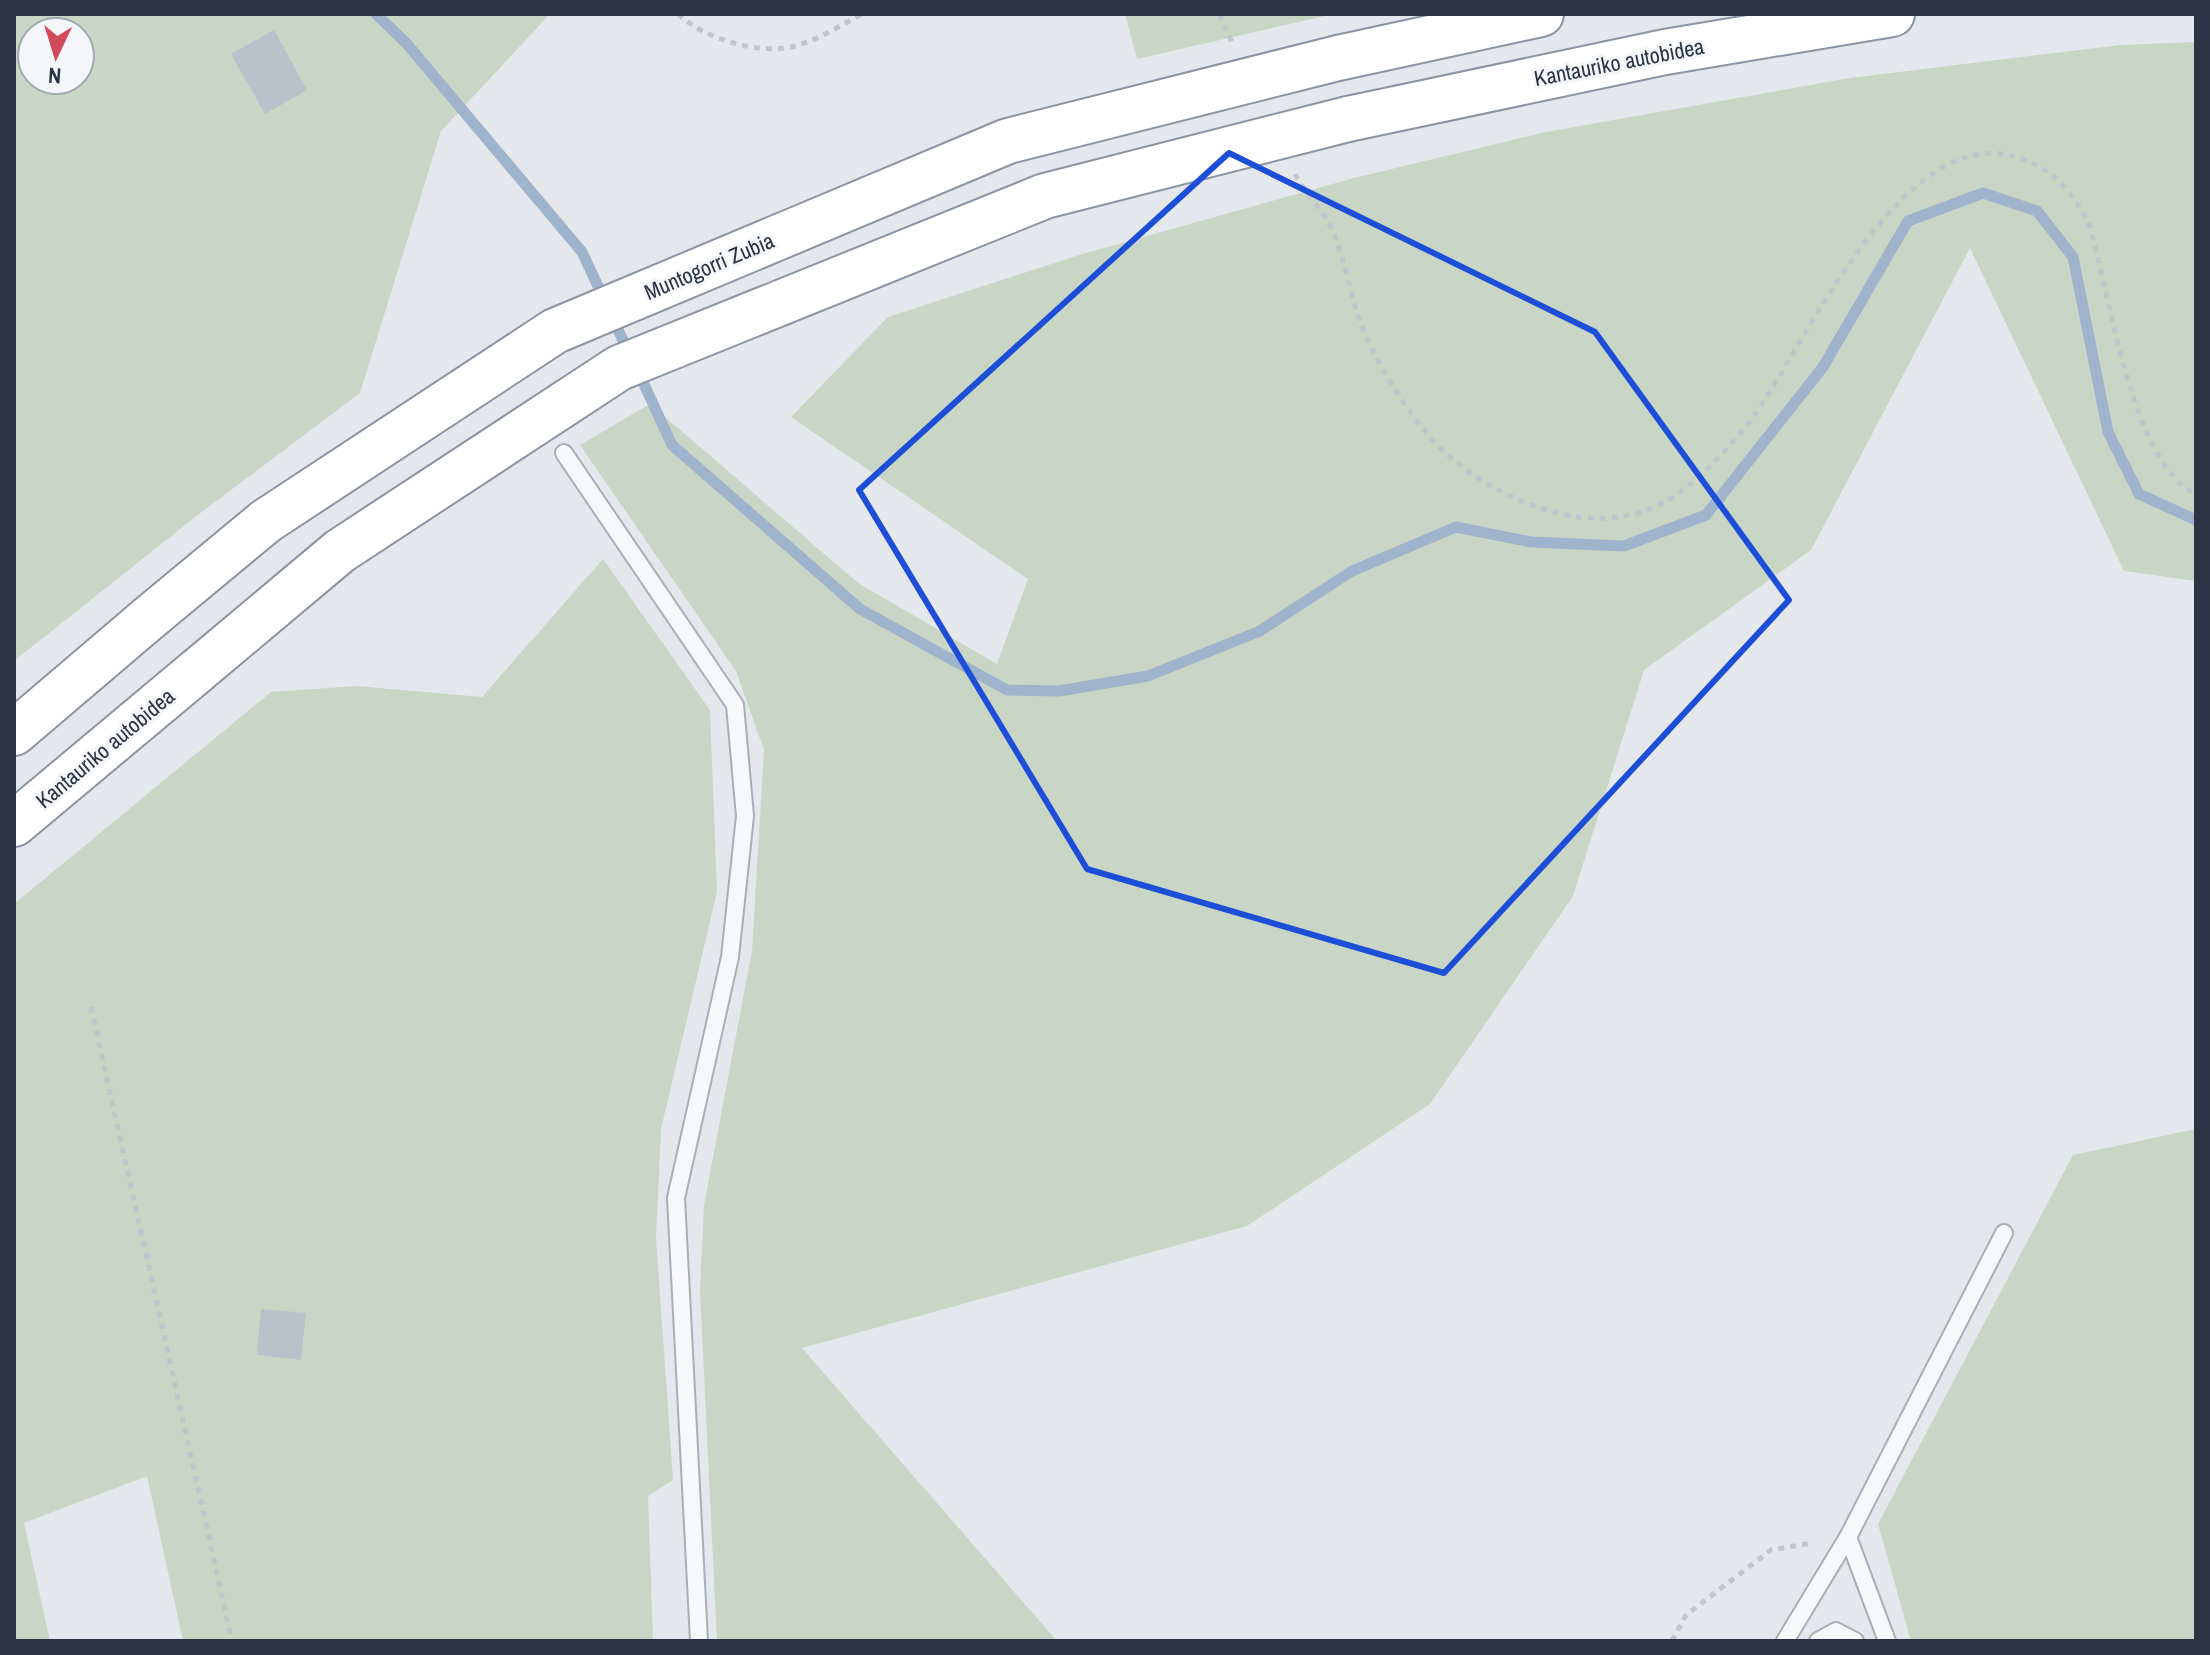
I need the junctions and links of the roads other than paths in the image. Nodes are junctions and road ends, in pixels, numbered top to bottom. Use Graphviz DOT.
graph roads {
  1 [pos="1541,14"];
  2 [pos="1892,14"];
  3 [pos="564,453"];
  4 [pos="14,733"];
  5 [pos="14,824"];
  6 [pos="2004,1233"];
  7 [pos="1848,1537"];
  8 [pos="699,1641"];
  9 [pos="1785,1641"];
  10 [pos="1818,1641"];
  11 [pos="1855,1641"];
  12 [pos="1887,1641"];
  1 -- 4 [label="highway, Muntogorri Zubia, bridge"];
  2 -- 5 [label="highway, Kantauriko autobidea, bridge"];
  3 -- 8 [label="lane"];
  6 -- 7 [label="lane"];
  7 -- 9 [label="lane"];
  7 -- 12 [label="lane"];
  10 -- 11 [label="lane"];
}
